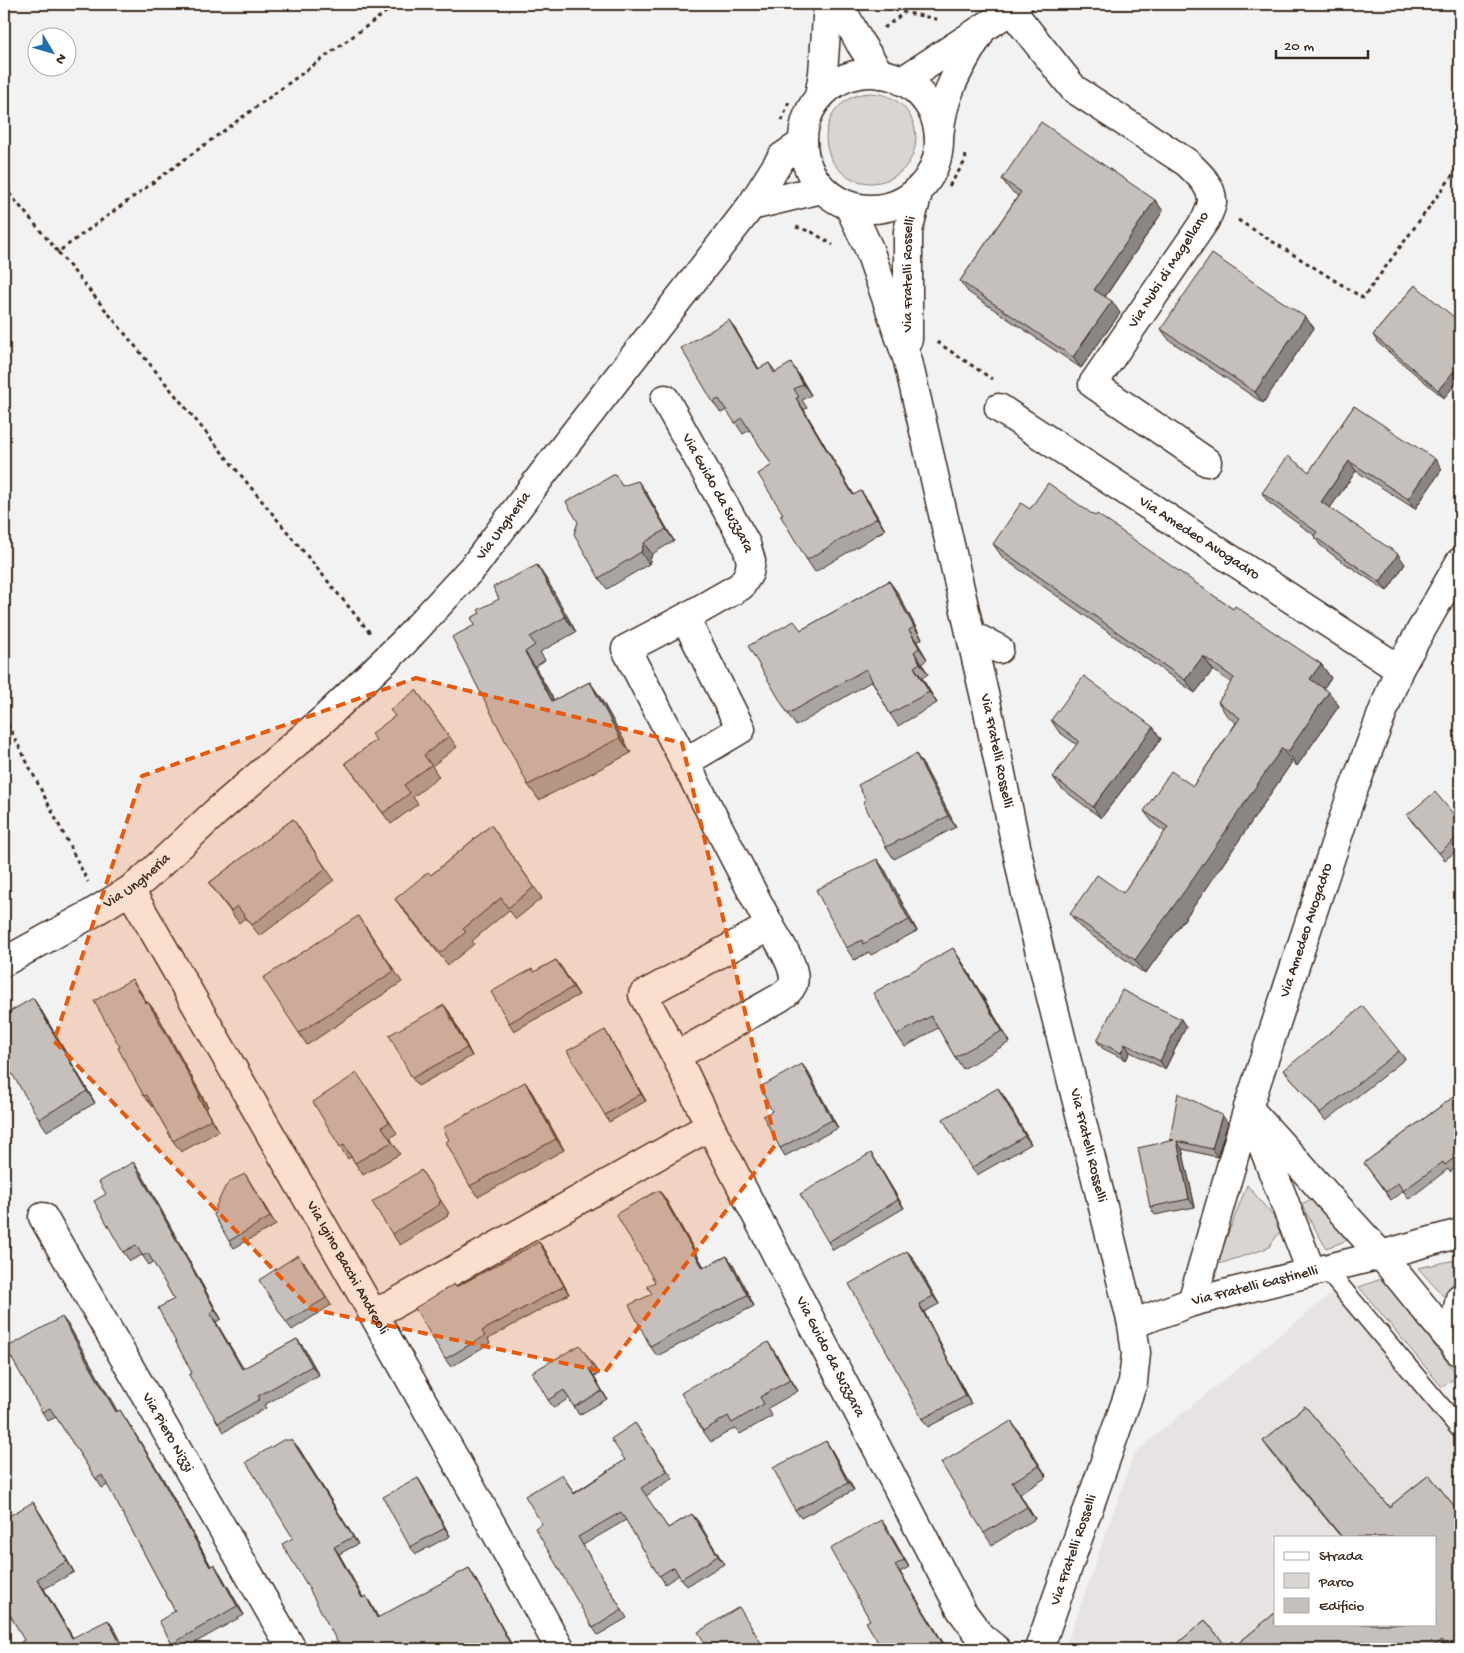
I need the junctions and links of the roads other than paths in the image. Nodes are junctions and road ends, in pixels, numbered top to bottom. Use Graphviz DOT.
graph roads {
  1 [pos="828,4"];
  2 [pos="839,4"];
  3 [pos="1014,7"];
  4 [pos="984,27"];
  5 [pos="891,77"];
  6 [pos="819,97"];
  7 [pos="939,137"];
  8 [pos="803,143"];
  9 [pos="822,188"];
  10 [pos="919,189"];
  11 [pos="751,206"];
  12 [pos="849,206"];
  13 [pos="908,360"];
  14 [pos="665,399"];
  15 [pos="999,408"];
  16 [pos="1207,462"];
  17 [pos="1460,562"];
  18 [pos="685,618"];
  19 [pos="971,635"];
  20 [pos="999,649"];
  21 [pos="1399,669"];
  22 [pos="684,763"];
  23 [pos="216,812"];
  24 [pos="130,890"];
  25 [pos="770,926"];
  26 [pos="47,936"];
  27 [pos="4,962"];
  28 [pos="676,1056"];
  29 [pos="1248,1108"];
  30 [pos="710,1126"];
  31 [pos="43,1217"];
  32 [pos="1460,1233"];
  33 [pos="1381,1255"];
  34 [pos="1318,1270"];
  35 [pos="1460,1298"];
  36 [pos="1192,1302"];
  37 [pos="373,1312"];
  38 [pos="1132,1324"];
  39 [pos="1459,1351"];
  40 [pos="1460,1429"];
  41 [pos="292,1649"];
  42 [pos="560,1649"];
  43 [pos="996,1649"];
  44 [pos="1039,1649"];
  1 -- 6 [label="street, Via Fratelli Rosselli"];
  2 -- 5 [label="street, Via Fratelli Rosselli"];
  3 -- 4 [label="street, Via Nubi di Magellano"];
  3 -- 16 [label="street, Via Nubi di Magellano"];
  4 -- 5 [label="street, Via Nubi di Magellano"];
  4 -- 7 [label="street, Via Nubi di Magellano"];
  5 -- 6 [label="street, Via Fratelli Rosselli"];
  5 -- 7 [label="street, Via Fratelli Rosselli"];
  6 -- 8 [label="street, Via Fratelli Rosselli"];
  7 -- 10 [label="street, Via Fratelli Rosselli"];
  8 -- 9 [label="street, Via Fratelli Rosselli"];
  8 -- 11 [label="street, Via Ungheria"];
  9 -- 11 [label="street"];
  9 -- 12 [label="street, Via Fratelli Rosselli"];
  10 -- 12 [label="street, Via Fratelli Rosselli"];
  10 -- 13 [label="street, Via Fratelli Rosselli"];
  11 -- 23 [label="street, Via Ungheria"];
  12 -- 13 [label="street, Via Fratelli Rosselli"];
  13 -- 19 [label="street, Via Fratelli Rosselli"];
  14 -- 18 [label="street, Via Guido da Suzzara"];
  15 -- 21 [label="street, Via Amedeo Avogadro"];
  17 -- 21 [label="street, Via Amedeo Avogadro"];
  18 -- 22 [label="street"];
  18 -- 22 [label="street, Via Guido da Suzzara"];
  19 -- 20 [label="street"];
  19 -- 38 [label="street, Via Fratelli Rosselli"];
  21 -- 29 [label="street, Via Amedeo Avogadro"];
  22 -- 25 [label="street, Via Guido da Suzzara"];
  23 -- 24 [label="street, Via Ungheria"];
  23 -- 26 [label="street, Via Ungheria"];
  24 -- 26 [label="street, Via Ungheria"];
  24 -- 37 [label="street, Via Igino Bacchi Andreoli"];
  25 -- 28 [label="street, Via Guido da Suzzara"];
  25 -- 28 [label="street, Via Guido da Suzzara"];
  26 -- 27 [label="street, Via Ungheria"];
  28 -- 30 [label="street, Via Guido da Suzzara"];
  29 -- 33 [label="street"];
  29 -- 34 [label="street"];
  29 -- 36 [label="street, Via Amedeo Avogadro"];
  30 -- 37 [label="street"];
  30 -- 43 [label="street, Via Guido da Suzzara"];
  31 -- 41 [label="street, Via Piero Nizzi"];
  32 -- 33 [label="street, Via Fratelli Gastinelli"];
  33 -- 34 [label="street, Via Fratelli Gastinelli"];
  33 -- 39 [label="street"];
  34 -- 36 [label="street, Via Fratelli Gastinelli"];
  34 -- 40 [label="lane"];
  35 -- 39 [label="street"];
  36 -- 38 [label="street, Via Fratelli Gastinelli"];
  37 -- 42 [label="street, Via Igino Bacchi Andreoli"];
  38 -- 44 [label="street, Via Fratelli Rosselli"];
}
